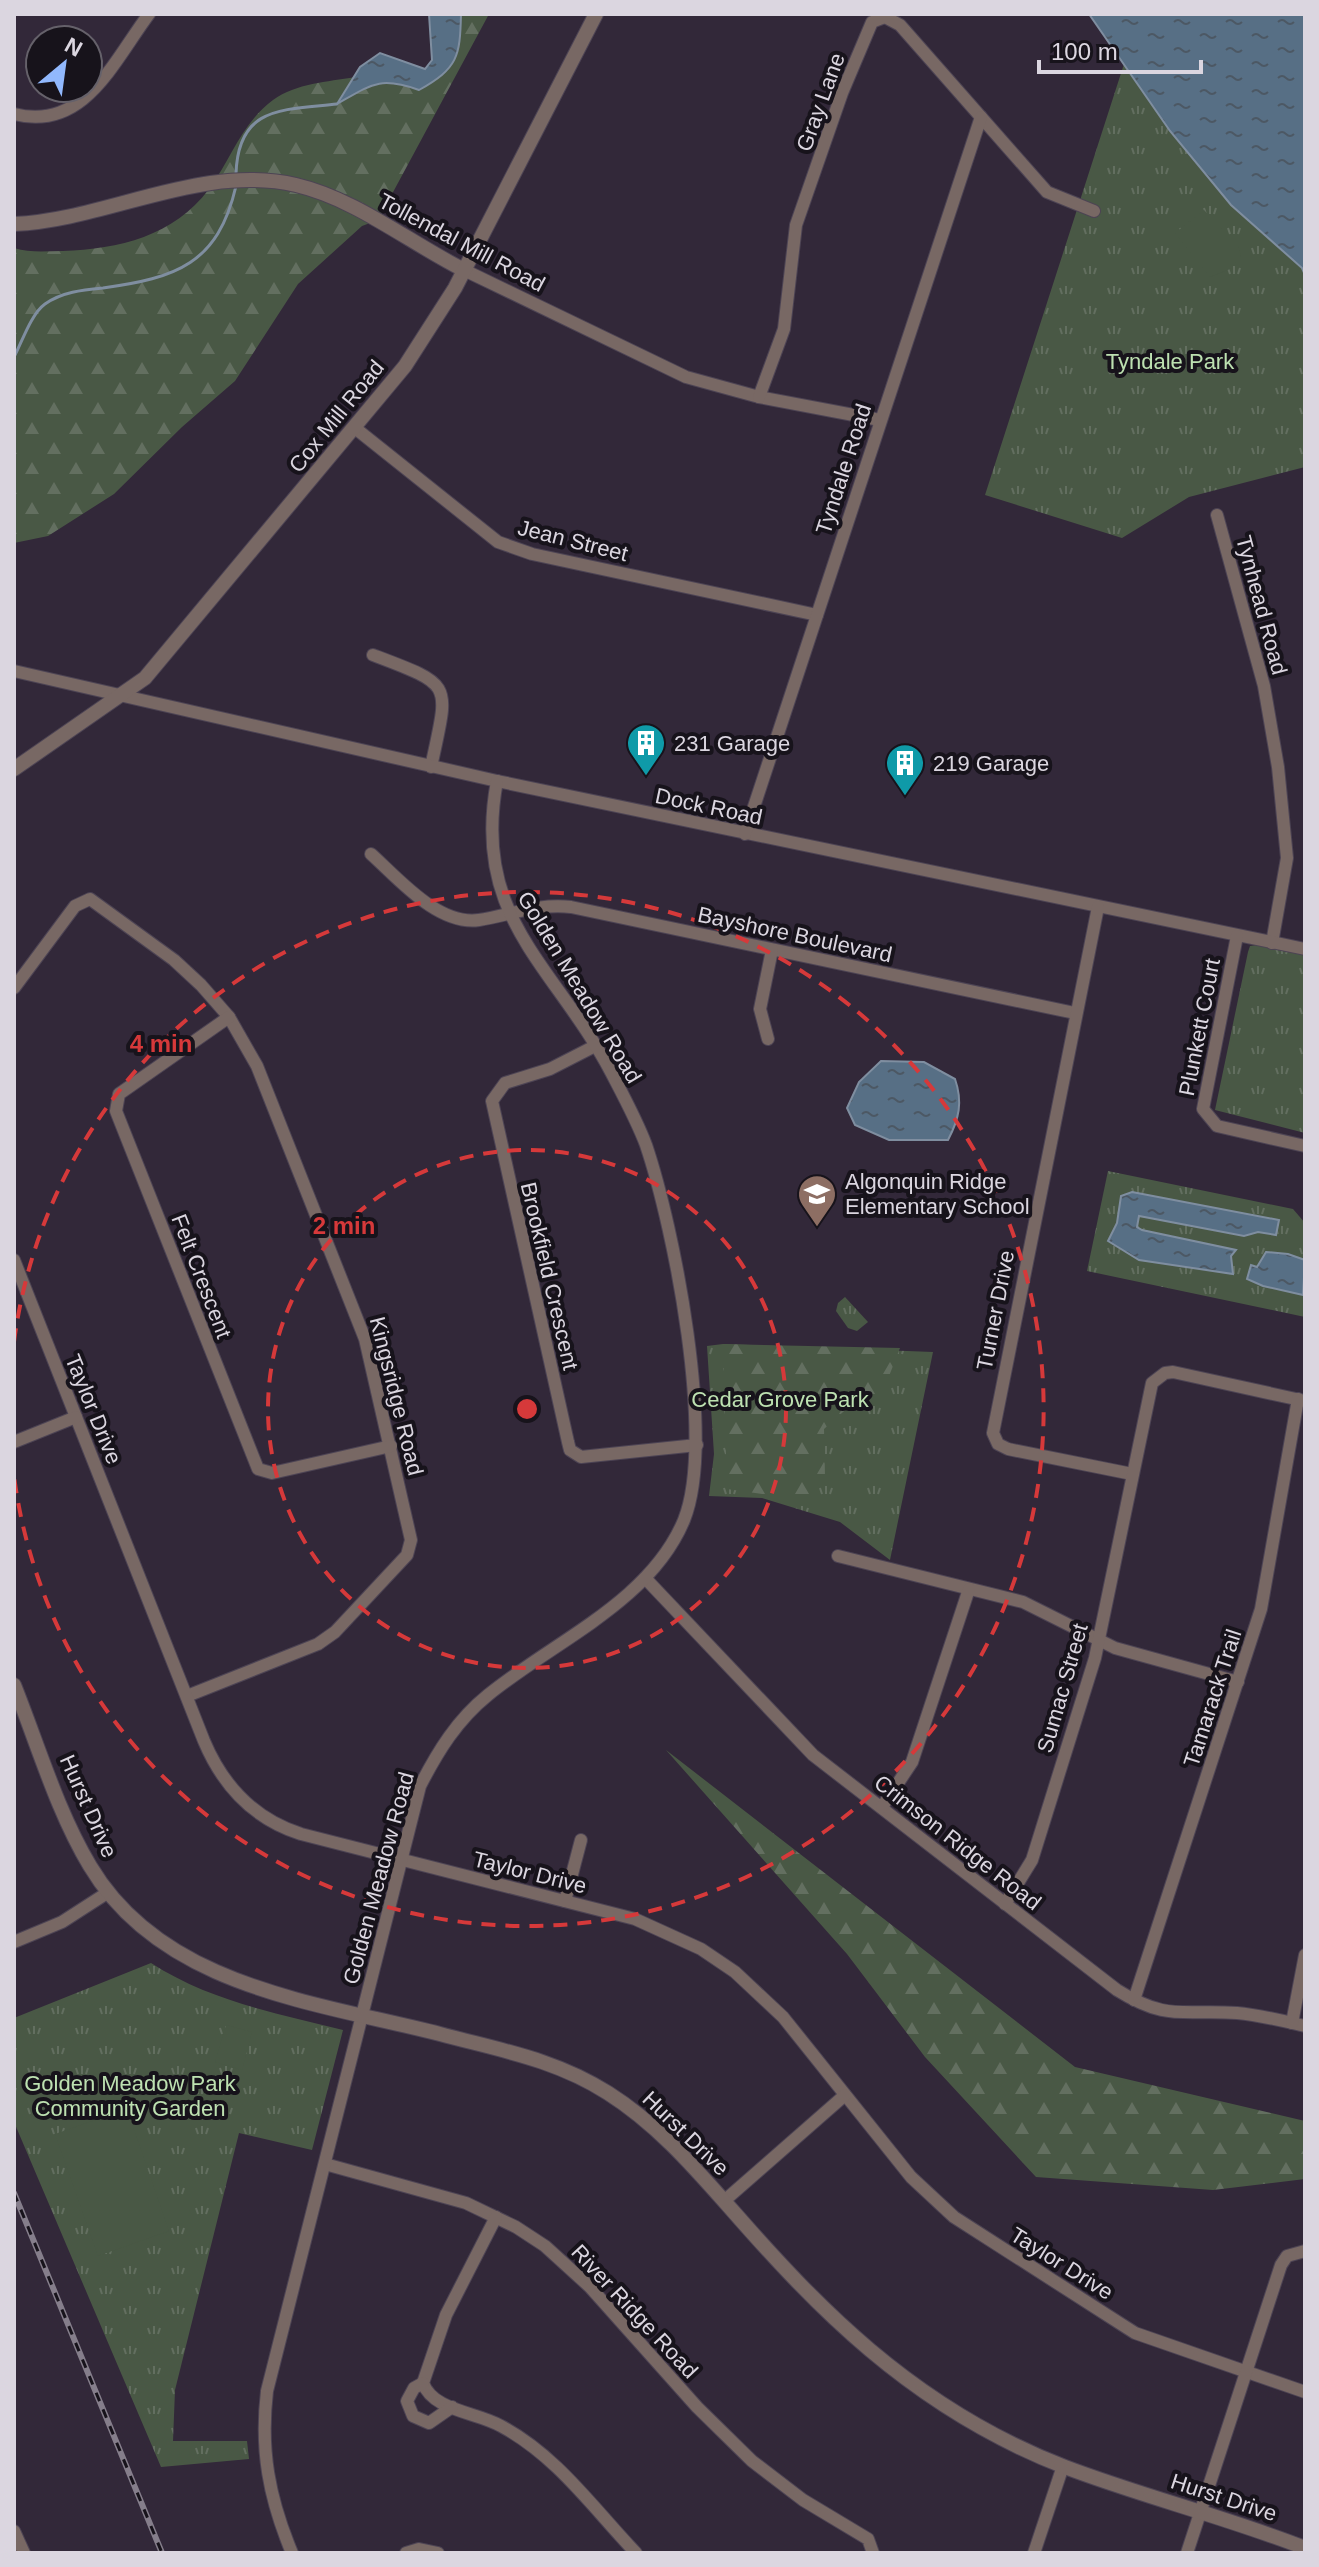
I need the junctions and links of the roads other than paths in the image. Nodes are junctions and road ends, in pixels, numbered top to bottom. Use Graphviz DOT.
graph roads {
  1 [pos="149,14"];
  2 [pos="596,14"];
  3 [pos="14,114"];
  4 [pos="981,117"];
  5 [pos="1094,211"];
  6 [pos="14,224"];
  7 [pos="464,270"];
  8 [pos="759,397"];
  9 [pos="880,420"];
  10 [pos="355,428"];
  11 [pos="1217,515"];
  12 [pos="817,615"];
  13 [pos="373,655"];
  14 [pos="14,671"];
  15 [pos="118,695"];
  16 [pos="431,767"];
  17 [pos="14,769"];
  18 [pos="497,781"];
  19 [pos="745,834"];
  20 [pos="371,854"];
  21 [pos="1098,907"];
  22 [pos="508,913"];
  23 [pos="1237,936"];
  24 [pos="1272,943"];
  25 [pos="1305,949"];
  26 [pos="772,950"];
  27 [pos="14,988"];
  28 [pos="1075,1013"];
  29 [pos="229,1017"];
  30 [pos="768,1039"];
  31 [pos="595,1046"];
  32 [pos="1305,1146"];
  33 [pos="14,1260"];
  34 [pos="1302,1400"];
  35 [pos="76,1417"];
  36 [pos="14,1442"];
  37 [pos="697,1445"];
  38 [pos="391,1446"];
  39 [pos="1132,1474"];
  40 [pos="838,1556"];
  41 [pos="645,1578"];
  42 [pos="969,1589"];
  43 [pos="1098,1639"];
  44 [pos="1238,1682"];
  45 [pos="14,1685"];
  46 [pos="187,1696"];
  47 [pos="882,1807"];
  48 [pos="581,1840"];
  49 [pos="400,1859"];
  50 [pos="107,1893"];
  51 [pos="565,1901"];
  52 [pos="1005,1904"];
  53 [pos="14,1942"];
  54 [pos="1305,1955"];
  55 [pos="1134,2000"];
  56 [pos="361,2015"];
  57 [pos="1298,2024"];
  58 [pos="845,2095"];
  59 [pos="325,2164"];
  60 [pos="724,2201"];
  61 [pos="496,2217"];
  62 [pos="1305,2251"];
  63 [pos="1245,2372"];
  64 [pos="423,2383"];
  65 [pos="1305,2392"];
  66 [pos="452,2407"];
  67 [pos="1063,2466"];
  68 [pos="1200,2513"];
  69 [pos="14,2531"];
  70 [pos="1305,2548"];
  71 [pos="24,2553"];
  72 [pos="292,2553"];
  73 [pos="406,2553"];
  74 [pos="438,2553"];
  75 [pos="636,2553"];
  76 [pos="873,2553"];
  77 [pos="1034,2553"];
  78 [pos="1187,2553"];
  1 -- 3 [label="street"];
  2 -- 7 [label="street, Cox Mill Road"];
  4 -- 5 [label="street, Gray Lane"];
  4 -- 8 [label="street, Gray Lane"];
  4 -- 9 [label="street, Tyndale Road"];
  6 -- 7 [label="street, Tollendal Mill Road"];
  7 -- 8 [label="street, Tollendal Mill Road"];
  7 -- 10 [label="street, Cox Mill Road"];
  8 -- 9 [label="street, Tollendal Mill Road"];
  9 -- 12 [label="street, Tyndale Road"];
  10 -- 12 [label="street, Jean Street"];
  10 -- 15 [label="street, Cox Mill Road"];
  11 -- 24 [label="street, Tynhead Road"];
  12 -- 19 [label="street, Tyndale Road"];
  13 -- 16 [label="street"];
  14 -- 15 [label="street, Dock Road"];
  15 -- 16 [label="street, Dock Road"];
  15 -- 17 [label="street, Cox Mill Road"];
  16 -- 18 [label="street, Dock Road"];
  18 -- 19 [label="street, Dock Road"];
  18 -- 22 [label="street, Golden Meadow Road"];
  19 -- 21 [label="street, Dock Road"];
  20 -- 22 [label="street, Bayshore Boulevard"];
  21 -- 23 [label="street, Dock Road"];
  21 -- 28 [label="street, Turner Drive"];
  22 -- 26 [label="street, Bayshore Boulevard"];
  22 -- 31 [label="street, Golden Meadow Road"];
  23 -- 24 [label="street, Dock Road"];
  23 -- 32 [label="street, Plunkett Court"];
  24 -- 25 [label="street, Dock Road"];
  26 -- 28 [label="street, Bayshore Boulevard"];
  26 -- 30 [label="street"];
  27 -- 29 [label="street, Kingsridge Road"];
  28 -- 39 [label="street, Turner Drive"];
  29 -- 38 [label="street, Kingsridge Road"];
  29 -- 38 [label="street, Felt Crescent"];
  31 -- 37 [label="street, Golden Meadow Road"];
  31 -- 37 [label="street, Brookfield Crescent"];
  33 -- 35 [label="street, Taylor Drive"];
  34 -- 39 [label="street, Sumac Street"];
  34 -- 44 [label="street, Tamarack Trail"];
  35 -- 36 [label="street"];
  35 -- 46 [label="street, Taylor Drive"];
  37 -- 41 [label="street, Golden Meadow Road"];
  38 -- 46 [label="street, Kingsridge Road"];
  39 -- 43 [label="street, Sumac Street"];
  40 -- 42 [label="street"];
  41 -- 47 [label="street, Crimson Ridge Road"];
  41 -- 49 [label="street, Golden Meadow Road"];
  42 -- 43 [label="street"];
  42 -- 47 [label="street"];
  43 -- 44 [label="street"];
  43 -- 52 [label="street, Sumac Street"];
  44 -- 55 [label="street, Tamarack Trail"];
  45 -- 50 [label="street, Hurst Drive"];
  46 -- 49 [label="street, Taylor Drive"];
  47 -- 52 [label="street, Crimson Ridge Road"];
  48 -- 51 [label="street"];
  49 -- 51 [label="street, Taylor Drive"];
  49 -- 56 [label="street, Golden Meadow Road"];
  50 -- 53 [label="street"];
  50 -- 56 [label="street, Hurst Drive"];
  51 -- 58 [label="street, Taylor Drive"];
  52 -- 55 [label="street, Crimson Ridge Road"];
  54 -- 57 [label="street"];
  55 -- 57 [label="street, Crimson Ridge Road"];
  56 -- 59 [label="street, Golden Meadow Road"];
  56 -- 60 [label="street, Hurst Drive"];
  58 -- 60 [label="street"];
  58 -- 63 [label="street, Taylor Drive"];
  59 -- 61 [label="street, River Ridge Road"];
  59 -- 72 [label="street, Golden Meadow Road"];
  60 -- 67 [label="street, Hurst Drive"];
  61 -- 64 [label="street"];
  61 -- 76 [label="street, River Ridge Road"];
  62 -- 63 [label="street"];
  63 -- 65 [label="street, Taylor Drive"];
  63 -- 68 [label="street"];
  64 -- 66 [label="street"];
  64 -- 66 [label="street"];
  66 -- 75 [label="street"];
  67 -- 68 [label="street, Hurst Drive"];
  67 -- 77 [label="street"];
  68 -- 70 [label="street, Hurst Drive"];
  68 -- 78 [label="street"];
  69 -- 71 [label="street"];
  73 -- 74 [label="street"];
}
